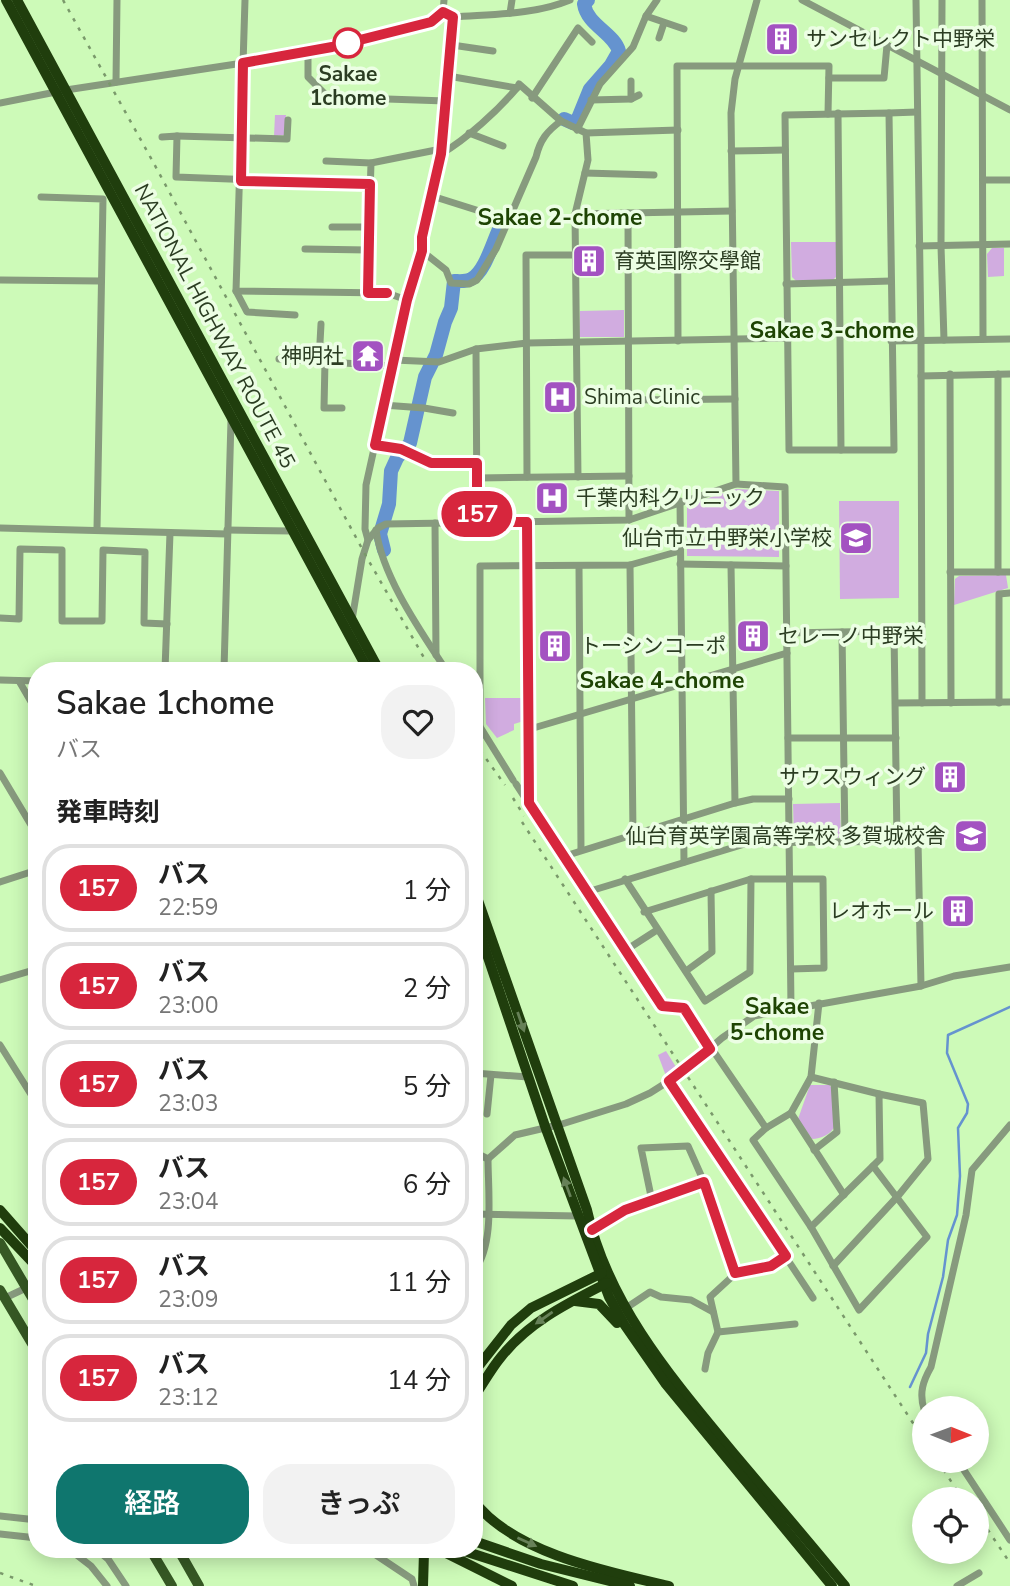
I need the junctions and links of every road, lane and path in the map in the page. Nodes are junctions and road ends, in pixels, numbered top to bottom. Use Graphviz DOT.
graph roads {
  1 [pos="6,0"];
  2 [pos="17,0"];
  3 [pos="117,0"];
  4 [pos="245,0"];
  5 [pos="444,0"];
  6 [pos="512,0"];
  7 [pos="570,0"];
  8 [pos="657,0"];
  9 [pos="757,0"];
  10 [pos="916,0"];
  11 [pos="942,0"];
  12 [pos="982,0"];
  13 [pos="807,1"];
  14 [pos="443,12"];
  15 [pos="510,13"];
  16 [pos="646,16"];
  17 [pos="453,17"];
  18 [pos="664,23"];
  19 [pos="684,29"];
  20 [pos="659,38"];
  21 [pos="592,42"];
  22 [pos="452,45"];
  23 [pos="887,45"];
  24 [pos="308,51"];
  25 [pos="493,51"];
  26 [pos="917,61"];
  27 [pos="243,63"];
  28 [pos="739,65"];
  29 [pos="942,74"];
  30 [pos="448,76"];
  31 [pos="829,78"];
  32 [pos="631,80"];
  33 [pos="116,82"];
  34 [pos="517,88"];
  35 [pos="60,91"];
  36 [pos="639,94"];
  37 [pos="983,96"];
  38 [pos="532,98"];
  39 [pos="631,99"];
  40 [pos="591,100"];
  41 [pos="446,101"];
  42 [pos="0,103"];
  43 [pos="1010,110"];
  44 [pos="917,112"];
  45 [pos="838,113"];
  46 [pos="889,113"];
  47 [pos="828,114"];
  48 [pos="288,120"];
  49 [pos="561,121"];
  50 [pos="678,130"];
  51 [pos="469,132"];
  52 [pos="582,132"];
  53 [pos="177,136"];
  54 [pos="162,137"];
  55 [pos="242,138"];
  56 [pos="503,146"];
  57 [pos="785,150"];
  58 [pos="731,151"];
  59 [pos="441,152"];
  60 [pos="326,162"];
  61 [pos="371,163"];
  62 [pos="585,173"];
  63 [pos="653,175"];
  64 [pos="983,180"];
  65 [pos="1010,180"];
  66 [pos="241,181"];
  67 [pos="370,184"];
  68 [pos="432,196"];
  69 [pos="41,197"];
  70 [pos="732,211"];
  71 [pos="678,212"];
  72 [pos="628,213"];
  73 [pos="575,214"];
  74 [pos="508,220"];
  75 [pos="332,227"];
  76 [pos="369,227"];
  77 [pos="983,244"];
  78 [pos="1010,244"];
  79 [pos="919,246"];
  80 [pos="941,246"];
  81 [pos="305,249"];
  82 [pos="368,250"];
  83 [pos="422,251"];
  84 [pos="576,255"];
  85 [pos="0,279"];
  86 [pos="101,281"];
  87 [pos="891,281"];
  88 [pos="839,283"];
  89 [pos="786,284"];
  90 [pos="236,291"];
  91 [pos="368,293"];
  92 [pos="407,300"];
  93 [pos="295,315"];
  94 [pos="321,324"];
  95 [pos="787,338"];
  96 [pos="984,339"];
  97 [pos="1010,339"];
  98 [pos="735,340"];
  99 [pos="944,340"];
  100 [pos="678,341"];
  101 [pos="891,341"];
  102 [pos="921,341"];
  103 [pos="576,342"];
  104 [pos="628,342"];
  105 [pos="527,344"];
  106 [pos="476,349"];
  107 [pos="279,359"];
  108 [pos="322,361"];
  109 [pos="393,363"];
  110 [pos="950,374"];
  111 [pos="998,374"];
  112 [pos="1010,374"];
  113 [pos="920,376"];
  114 [pos="736,399"];
  115 [pos="629,401"];
  116 [pos="383,405"];
  117 [pos="342,408"];
  118 [pos="453,413"];
  119 [pos="231,416"];
  120 [pos="375,445"];
  121 [pos="841,450"];
  122 [pos="477,463"];
  123 [pos="629,475"];
  124 [pos="527,477"];
  125 [pos="578,477"];
  126 [pos="477,478"];
  127 [pos="736,484"];
  128 [pos="680,501"];
  129 [pos="629,520"];
  130 [pos="477,522"];
  131 [pos="527,522"];
  132 [pos="435,523"];
  133 [pos="0,528"];
  134 [pos="380,528"];
  135 [pos="97,529"];
  136 [pos="292,531"];
  137 [pos="227,532"];
  138 [pos="170,533"];
  139 [pos="368,540"];
  140 [pos="680,551"];
  141 [pos="680,564"];
  142 [pos="630,565"];
  143 [pos="732,565"];
  144 [pos="527,566"];
  145 [pos="579,566"];
  146 [pos="786,566"];
  147 [pos="950,572"];
  148 [pos="998,572"];
  149 [pos="1010,572"];
  150 [pos="1010,593"];
  151 [pos="0,618"];
  152 [pos="352,620"];
  153 [pos="167,624"];
  154 [pos="842,632"];
  155 [pos="787,633"];
  156 [pos="356,636"];
  157 [pos="787,653"];
  158 [pos="360,654"];
  159 [pos="436,655"];
  160 [pos="165,662"];
  161 [pos="224,662"];
  162 [pos="360,662"];
  163 [pos="364,662"];
  164 [pos="374,662"];
  165 [pos="441,662"];
  166 [pos="480,662"];
  167 [pos="733,669"];
  168 [pos="0,680"];
  169 [pos="19,681"];
  170 [pos="28,681"];
  171 [pos="681,684"];
  172 [pos="28,696"];
  173 [pos="632,699"];
  174 [pos="1010,702"];
  175 [pos="896,703"];
  176 [pos="922,703"];
  177 [pos="951,703"];
  178 [pos="999,703"];
  179 [pos="580,714"];
  180 [pos="530,729"];
  181 [pos="483,731"];
  182 [pos="788,738"];
  183 [pos="843,738"];
  184 [pos="896,738"];
  185 [pos="0,773"];
  186 [pos="789,799"];
  187 [pos="529,803"];
  188 [pos="735,803"];
  189 [pos="683,818"];
  190 [pos="28,820"];
  191 [pos="633,834"];
  192 [pos="897,841"];
  193 [pos="845,842"];
  194 [pos="789,843"];
  195 [pos="581,850"];
  196 [pos="565,856"];
  197 [pos="684,862"];
  198 [pos="28,873"];
  199 [pos="790,878"];
  200 [pos="625,879"];
  201 [pos="751,879"];
  202 [pos="0,881"];
  203 [pos="711,891"];
  204 [pos="587,892"];
  205 [pos="644,912"];
  206 [pos="483,914"];
  207 [pos="657,930"];
  208 [pos="483,943"];
  209 [pos="626,950"];
  210 [pos="1010,967"];
  211 [pos="790,969"];
  212 [pos="685,971"];
  213 [pos="28,972"];
  214 [pos="0,980"];
  215 [pos="921,986"];
  216 [pos="819,1003"];
  217 [pos="791,1008"];
  218 [pos="0,1045"];
  219 [pos="710,1049"];
  220 [pos="483,1074"];
  221 [pos="491,1075"];
  222 [pos="528,1077"];
  223 [pos="811,1077"];
  224 [pos="669,1081"];
  225 [pos="834,1082"];
  226 [pos="28,1087"];
  227 [pos="878,1094"];
  228 [pos="791,1113"];
  229 [pos="487,1114"];
  230 [pos="558,1125"];
  231 [pos="1010,1125"];
  232 [pos="766,1128"];
  233 [pos="546,1129"];
  234 [pos="814,1150"];
  235 [pos="483,1156"];
  236 [pos="488,1158"];
  237 [pos="873,1166"];
  238 [pos="704,1182"];
  239 [pos="844,1195"];
  240 [pos="898,1196"];
  241 [pos="652,1201"];
  242 [pos="0,1210"];
  243 [pos="483,1215"];
  244 [pos="489,1215"];
  245 [pos="578,1216"];
  246 [pos="811,1227"];
  247 [pos="0,1228"];
  248 [pos="592,1230"];
  249 [pos="28,1242"];
  250 [pos="0,1243"];
  251 [pos="786,1256"];
  252 [pos="28,1258"];
  253 [pos="483,1260"];
  254 [pos="833,1266"];
  255 [pos="735,1273"];
  256 [pos="605,1277"];
  257 [pos="28,1283"];
  258 [pos="28,1290"];
  259 [pos="2,1294"];
  260 [pos="813,1298"];
  261 [pos="570,1301"];
  262 [pos="626,1308"];
  263 [pos="713,1312"];
  264 [pos="795,1324"];
  265 [pos="718,1332"];
  266 [pos="28,1337"];
  267 [pos="640,1349"];
  268 [pos="483,1360"];
  269 [pos="705,1369"];
  270 [pos="483,1384"];
  271 [pos="922,1396"];
  272 [pos="967,1474"];
  273 [pos="483,1511"];
  274 [pos="0,1516"];
  275 [pos="28,1519"];
  276 [pos="0,1534"];
  277 [pos="28,1537"];
  278 [pos="1010,1540"];
  279 [pos="483,1544"];
  280 [pos="483,1557"];
  281 [pos="81,1558"];
  282 [pos="107,1558"];
  283 [pos="155,1558"];
  284 [pos="183,1558"];
  285 [pos="380,1558"];
  286 [pos="430,1558"];
  287 [pos="431,1558"];
  288 [pos="445,1558"];
  289 [pos="979,1573"];
  290 [pos="107,1586"];
  291 [pos="126,1586"];
  292 [pos="172,1586"];
  293 [pos="199,1586"];
  294 [pos="414,1586"];
  295 [pos="423,1586"];
  296 [pos="430,1586"];
  297 [pos="512,1586"];
  298 [pos="573,1586"];
  299 [pos="630,1586"];
  300 [pos="669,1586"];
  301 [pos="832,1586"];
  302 [pos="845,1586"];
  303 [pos="957,1586"];
  1 -- 35 [label="highway, NATIONAL HIGHWAY ROUTE 45"];
  2 -- 35 [label="highway, NATIONAL HIGHWAY ROUTE 45"];
  3 -- 33 [label="street"];
  4 -- 27 [label="street"];
  5 -- 14 [label="street"];
  6 -- 15 [label="street"];
  7 -- 15 [label="street"];
  8 -- 16 [label="street"];
  9 -- 28 [label="street"];
  10 -- 26 [label="street"];
  11 -- 29 [label="street"];
  12 -- 37 [label="street"];
  13 -- 23 [label="street"];
  14 -- 17 [label="street"];
  14 -- 24 [label="street"];
  15 -- 17 [label="street"];
  16 -- 18 [label="street"];
  16 -- 40 [label="street"];
  17 -- 22 [label="street"];
  18 -- 19 [label="street"];
  18 -- 20 [label="street"];
  21 -- 38 [label="street"];
  22 -- 25 [label="street"];
  22 -- 30 [label="street"];
  23 -- 26 [label="street"];
  23 -- 31 [label="street"];
  24 -- 27 [label="street"];
  24 -- 41 [label="street"];
  26 -- 29 [label="street"];
  26 -- 44 [label="street"];
  27 -- 33 [label="street"];
  27 -- 55 [label="street"];
  28 -- 31 [label="street"];
  28 -- 50 [label="street"];
  28 -- 58 [label="street"];
  29 -- 37 [label="street"];
  29 -- 80 [label="street"];
  30 -- 34 [label="street"];
  30 -- 41 [label="street"];
  31 -- 47 [label="street"];
  32 -- 39 [label="street"];
  33 -- 35 [label="street"];
  34 -- 38 [label="street"];
  34 -- 51 [label="street"];
  35 -- 42 [label="street"];
  35 -- 119 [label="highway, NATIONAL HIGHWAY ROUTE 45"];
  35 -- 152 [label="highway, NATIONAL HIGHWAY ROUTE 45"];
  36 -- 39 [label="street"];
  37 -- 43 [label="street"];
  37 -- 64 [label="street"];
  38 -- 49 [label="street"];
  39 -- 40 [label="street"];
  40 -- 52 [label="street"];
  41 -- 59 [label="street"];
  44 -- 46 [label="street"];
  44 -- 79 [label="street"];
  45 -- 46 [label="street"];
  45 -- 47 [label="street"];
  45 -- 88 [label="street"];
  46 -- 87 [label="street"];
  47 -- 57 [label="street"];
  48 -- 55 [label="street"];
  49 -- 52 [label="street"];
  49 -- 74 [label="street"];
  50 -- 52 [label="street"];
  50 -- 71 [label="street"];
  51 -- 56 [label="street"];
  51 -- 59 [label="street"];
  52 -- 62 [label="street"];
  53 -- 54 [label="street"];
  53 -- 55 [label="street"];
  53 -- 66 [label="street"];
  55 -- 66 [label="street"];
  57 -- 58 [label="street"];
  57 -- 89 [label="street"];
  58 -- 70 [label="street"];
  59 -- 61 [label="street"];
  59 -- 68 [label="street"];
  60 -- 61 [label="street"];
  61 -- 67 [label="street"];
  62 -- 63 [label="street"];
  62 -- 73 [label="street"];
  64 -- 65 [label="street"];
  64 -- 77 [label="street"];
  66 -- 67 [label="street"];
  66 -- 90 [label="street"];
  67 -- 76 [label="street"];
  68 -- 74 [label="street"];
  68 -- 83 [label="street"];
  69 -- 86 [label="street"];
  70 -- 71 [label="street"];
  70 -- 98 [label="street"];
  71 -- 72 [label="street"];
  71 -- 100 [label="street"];
  72 -- 73 [label="street"];
  72 -- 104 [label="street"];
  73 -- 84 [label="street"];
  74 -- 83 [label="street"];
  75 -- 76 [label="street"];
  76 -- 82 [label="street"];
  77 -- 78 [label="street"];
  77 -- 80 [label="street"];
  77 -- 96 [label="street"];
  79 -- 80 [label="street"];
  79 -- 102 [label="street"];
  80 -- 99 [label="street"];
  81 -- 82 [label="street"];
  82 -- 91 [label="street"];
  83 -- 92 [label="street"];
  84 -- 103 [label="street"];
  84 -- 105 [label="street"];
  85 -- 86 [label="street"];
  86 -- 135 [label="street"];
  87 -- 88 [label="street"];
  87 -- 101 [label="street"];
  88 -- 89 [label="street"];
  88 -- 121 [label="street"];
  89 -- 95 [label="street"];
  90 -- 91 [label="street"];
  90 -- 93 [label="street"];
  91 -- 92 [label="street"];
  92 -- 109 [label="street"];
  94 -- 108 [label="street"];
  95 -- 98 [label="street"];
  95 -- 121 [label="street"];
  96 -- 97 [label="street"];
  96 -- 99 [label="street"];
  98 -- 100 [label="street"];
  98 -- 114 [label="street"];
  99 -- 102 [label="street"];
  100 -- 104 [label="street"];
  101 -- 102 [label="street"];
  101 -- 121 [label="street"];
  102 -- 113 [label="street"];
  103 -- 104 [label="street"];
  103 -- 105 [label="street"];
  103 -- 125 [label="street"];
  104 -- 115 [label="street"];
  105 -- 106 [label="street"];
  105 -- 124 [label="street"];
  106 -- 109 [label="street"];
  106 -- 122 [label="street"];
  107 -- 108 [label="street"];
  108 -- 109 [label="street"];
  108 -- 117 [label="street"];
  109 -- 116 [label="street"];
  110 -- 111 [label="street"];
  110 -- 113 [label="street"];
  110 -- 147 [label="street"];
  111 -- 112 [label="street"];
  111 -- 148 [label="street"];
  113 -- 176 [label="street"];
  114 -- 115 [label="street"];
  114 -- 127 [label="street"];
  115 -- 123 [label="street"];
  116 -- 118 [label="street"];
  116 -- 120 [label="street"];
  119 -- 136 [label="highway, NATIONAL HIGHWAY ROUTE 45"];
  119 -- 137 [label="street"];
  120 -- 122 [label="street"];
  120 -- 139 [label="street"];
  122 -- 126 [label="street"];
  123 -- 125 [label="street"];
  123 -- 129 [label="street"];
  124 -- 125 [label="street"];
  124 -- 126 [label="street"];
  126 -- 130 [label="street"];
  127 -- 128 [label="street"];
  127 -- 146 [label="street"];
  128 -- 129 [label="street"];
  128 -- 140 [label="street"];
  129 -- 131 [label="street"];
  130 -- 131 [label="street"];
  130 -- 132 [label="street"];
  131 -- 144 [label="street"];
  132 -- 134 [label="street"];
  132 -- 159 [label="street"];
  133 -- 135 [label="street"];
  134 -- 139 [label="street"];
  134 -- 159 [label="street"];
  135 -- 138 [label="street"];
  136 -- 137 [label="street"];
  136 -- 156 [label="highway, NATIONAL HIGHWAY ROUTE 45"];
  137 -- 138 [label="street"];
  137 -- 161 [label="street"];
  138 -- 153 [label="street"];
  139 -- 152 [label="street"];
  140 -- 141 [label="street"];
  140 -- 142 [label="street"];
  141 -- 143 [label="street"];
  141 -- 171 [label="street"];
  142 -- 145 [label="street"];
  142 -- 173 [label="street"];
  143 -- 146 [label="street"];
  143 -- 167 [label="street"];
  144 -- 145 [label="street"];
  144 -- 166 [label="street"];
  144 -- 180 [label="street"];
  145 -- 179 [label="street"];
  146 -- 155 [label="street"];
  147 -- 148 [label="street"];
  147 -- 177 [label="street"];
  148 -- 149 [label="street"];
  150 -- 178 [label="street"];
  151 -- 153 [label="street"];
  152 -- 156 [label="highway, NATIONAL HIGHWAY ROUTE 45"];
  153 -- 160 [label="street"];
  154 -- 155 [label="street"];
  154 -- 175 [label="street"];
  154 -- 183 [label="street"];
  155 -- 157 [label="street"];
  156 -- 158 [label="highway, NATIONAL HIGHWAY ROUTE 45"];
  156 -- 164 [label="highway, NATIONAL HIGHWAY ROUTE 45"];
  157 -- 167 [label="street"];
  157 -- 182 [label="street"];
  158 -- 162 [label="street"];
  158 -- 163 [label="highway, NATIONAL HIGHWAY ROUTE 45"];
  159 -- 165 [label="street"];
  167 -- 171 [label="street"];
  167 -- 188 [label="street"];
  168 -- 169 [label="street"];
  169 -- 170 [label="street"];
  169 -- 172 [label="street"];
  171 -- 173 [label="street"];
  171 -- 189 [label="street"];
  173 -- 179 [label="street"];
  173 -- 191 [label="street"];
  174 -- 178 [label="street"];
  175 -- 176 [label="street"];
  175 -- 184 [label="street"];
  176 -- 177 [label="street"];
  177 -- 178 [label="street"];
  179 -- 180 [label="street"];
  179 -- 195 [label="street"];
  180 -- 187 [label="street"];
  181 -- 187 [label="street"];
  182 -- 183 [label="street"];
  182 -- 186 [label="street"];
  183 -- 184 [label="street"];
  183 -- 193 [label="street"];
  184 -- 192 [label="street"];
  185 -- 190 [label="street"];
  186 -- 188 [label="street"];
  186 -- 194 [label="street"];
  187 -- 196 [label="street"];
  188 -- 189 [label="street"];
  189 -- 191 [label="street"];
  189 -- 197 [label="street"];
  191 -- 195 [label="street"];
  192 -- 193 [label="street"];
  192 -- 215 [label="street"];
  193 -- 194 [label="street"];
  194 -- 197 [label="street"];
  194 -- 199 [label="street"];
  195 -- 196 [label="street"];
  196 -- 204 [label="street"];
  197 -- 200 [label="street"];
  198 -- 202 [label="street"];
  199 -- 201 [label="street"];
  199 -- 211 [label="street"];
  199 -- 211 [label="street"];
  200 -- 204 [label="street"];
  200 -- 205 [label="street"];
  201 -- 203 [label="street"];
  201 -- 212 [label="street"];
  203 -- 205 [label="street"];
  203 -- 212 [label="street"];
  204 -- 209 [label="street"];
  205 -- 207 [label="street"];
  206 -- 230 [label="highway, one-way"];
  207 -- 209 [label="street"];
  207 -- 212 [label="street"];
  208 -- 222 [label="highway"];
  209 -- 219 [label="street"];
  210 -- 215 [label="street"];
  211 -- 217 [label="street"];
  213 -- 214 [label="street"];
  215 -- 216 [label="street"];
  216 -- 217 [label="street"];
  216 -- 223 [label="street"];
  217 -- 219 [label="street"];
  218 -- 226 [label="street"];
  219 -- 224 [label="street"];
  219 -- 232 [label="street"];
  220 -- 221 [label="street"];
  221 -- 222 [label="street"];
  221 -- 229 [label="street"];
  222 -- 233 [label="highway"];
  223 -- 225 [label="street"];
  223 -- 228 [label="street"];
  224 -- 230 [label="street"];
  224 -- 251 [label="street"];
  225 -- 227 [label="street"];
  225 -- 234 [label="street"];
  227 -- 237 [label="street"];
  227 -- 240 [label="street"];
  228 -- 232 [label="street"];
  228 -- 234 [label="street"];
  230 -- 233 [label="street"];
  230 -- 248 [label="highway"];
  231 -- 271 [label="street"];
  232 -- 246 [label="street"];
  233 -- 236 [label="street"];
  245 -- 233 [label="highway, one-way"];
  234 -- 239 [label="street"];
  235 -- 236 [label="street"];
  236 -- 244 [label="street"];
  237 -- 239 [label="street"];
  237 -- 240 [label="street"];
  238 -- 241 [label="street"];
  238 -- 241 [label="street"];
  238 -- 255 [label="street"];
  239 -- 246 [label="street"];
  240 -- 254 [label="street"];
  240 -- 254 [label="street"];
  241 -- 248 [label="street"];
  242 -- 249 [label="highway"];
  243 -- 244 [label="street"];
  244 -- 245 [label="street"];
  244 -- 253 [label="street"];
  245 -- 256 [label="highway"];
  246 -- 254 [label="street"];
  247 -- 252 [label="highway"];
  248 -- 256 [label="highway"];
  250 -- 257 [label="main road"];
  251 -- 255 [label="street"];
  251 -- 260 [label="street"];
  255 -- 263 [label="street"];
  256 -- 261 [label="highway"];
  256 -- 262 [label="highway"];
  256 -- 267 [label="highway"];
  256 -- 268 [label="highway"];
  258 -- 259 [label="street"];
  259 -- 266 [label="main road"];
  261 -- 267 [label="highway"];
  261 -- 270 [label="highway, one-way"];
  262 -- 263 [label="street"];
  262 -- 302 [label="highway"];
  263 -- 265 [label="street"];
  264 -- 265 [label="street"];
  265 -- 269 [label="street"];
  267 -- 301 [label="highway"];
  272 -- 278 [label="street"];
  273 -- 300 [label="highway, one-way"];
  274 -- 275 [label="street"];
  276 -- 277 [label="street"];
  279 -- 299 [label="highway"];
  280 -- 298 [label="highway"];
  281 -- 290 [label="street"];
  282 -- 291 [label="street"];
  283 -- 292 [label="main road"];
  284 -- 293 [label="main road"];
  285 -- 294 [label="street"];
  286 -- 295 [label="highway"];
  287 -- 296 [label="highway"];
  288 -- 297 [label="highway"];
  289 -- 303 [label="street"];
}
